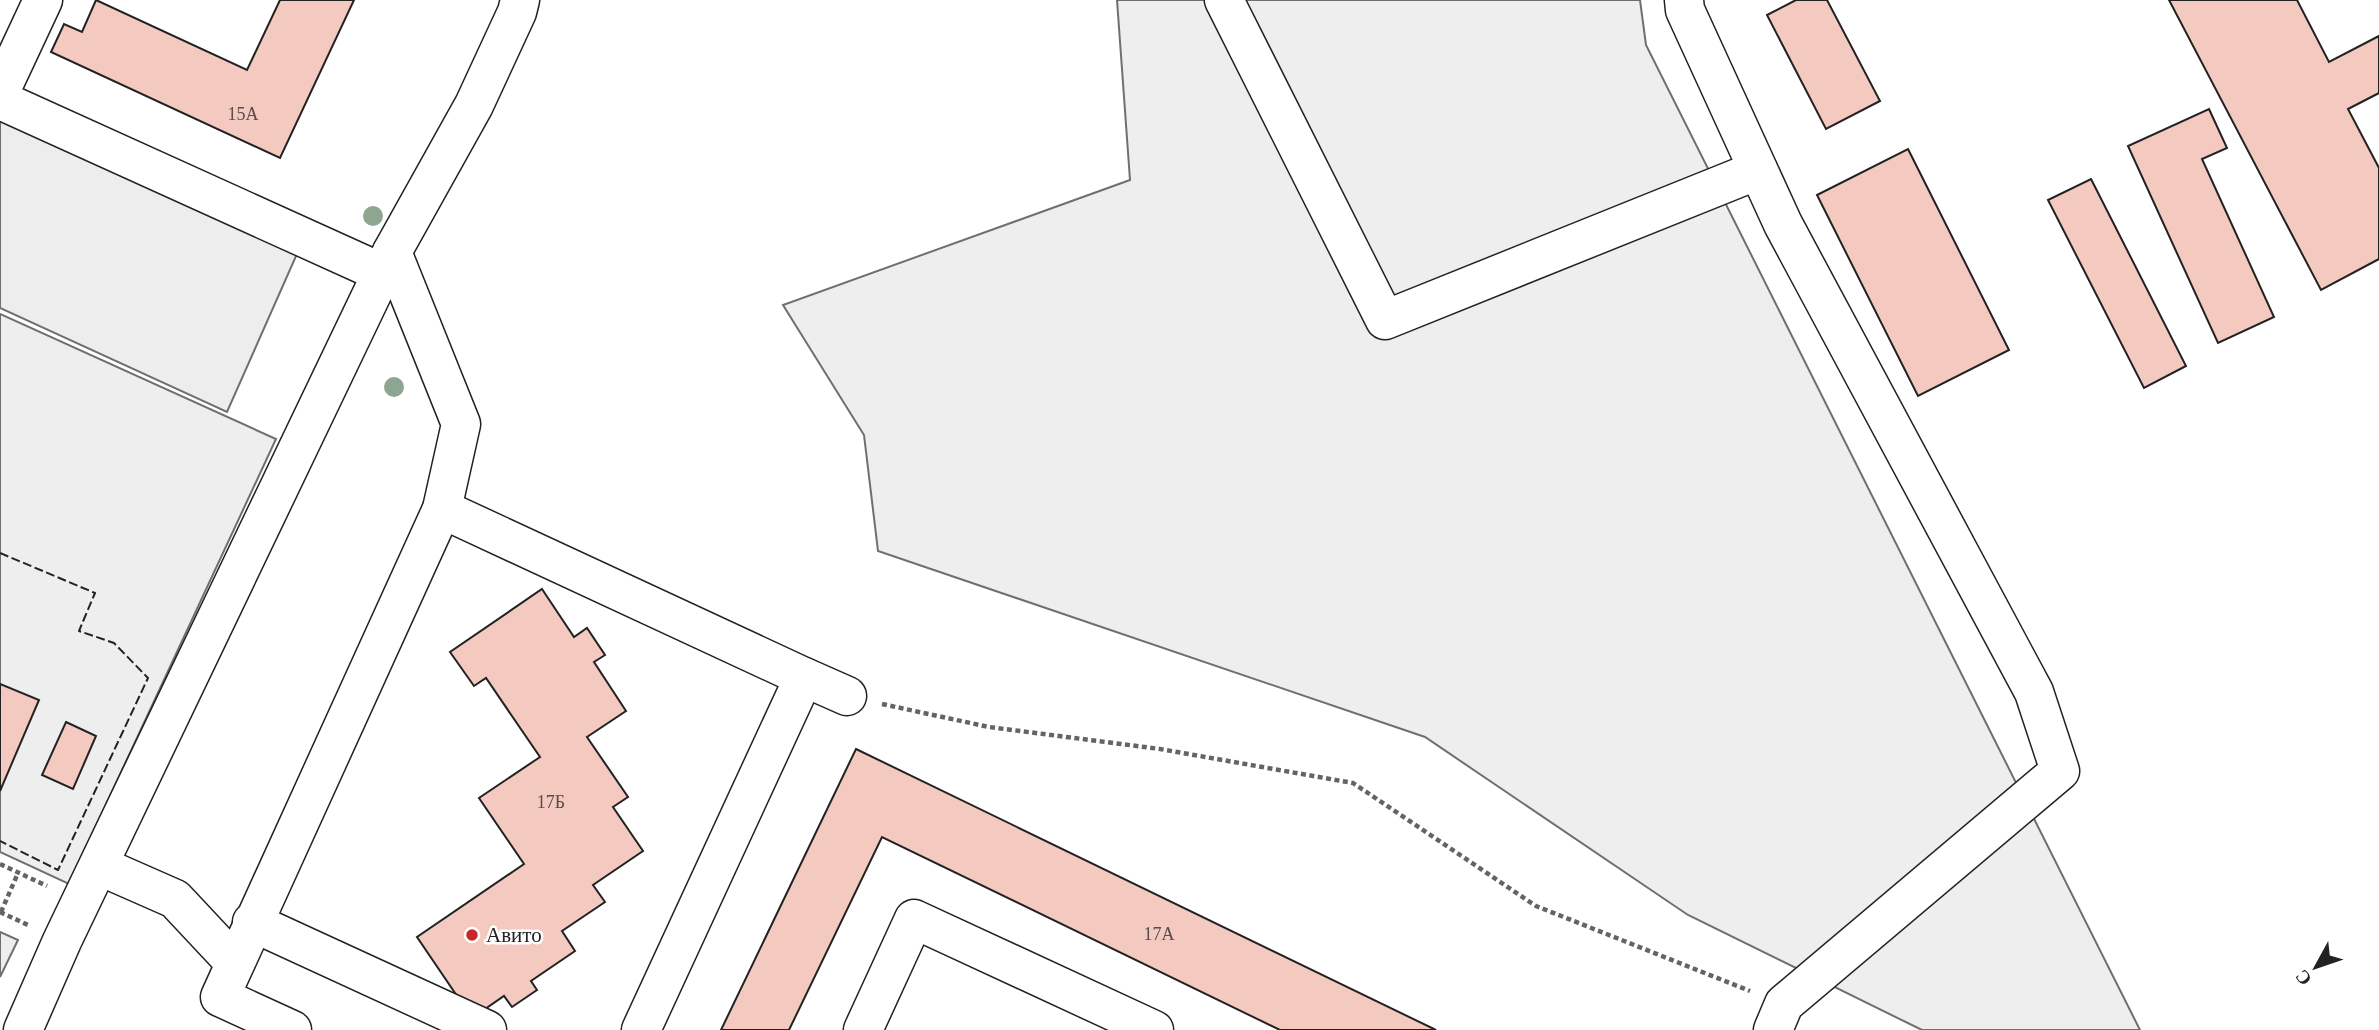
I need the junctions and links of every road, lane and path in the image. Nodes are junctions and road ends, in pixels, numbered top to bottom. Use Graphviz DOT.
graph roads {
  1 [pos="43,0"];
  2 [pos="520,0"];
  3 [pos="1224,0"];
  4 [pos="1684,0"];
  5 [pos="0,92"];
  6 [pos="0,100"];
  7 [pos="1758,170"];
  8 [pos="387,262"];
  9 [pos="442,509"];
  10 [pos="804,677"];
  11 [pos="847,696"];
  12 [pos="0,864"];
  13 [pos="100,866"];
  14 [pos="18,873"];
  15 [pos="80,902"];
  16 [pos="0,913"];
  17 [pos="252,922"];
  18 [pos="234,962"];
  19 [pos="228,1017"];
  20 [pos="1778,1017"];
  21 [pos="23,1030"];
  22 [pos="292,1030"];
  23 [pos="486,1030"];
  24 [pos="641,1030"];
  25 [pos="863,1030"];
  26 [pos="1154,1030"];
  1 -- 5 [label="street"];
  2 -- 8 [label="street"];
  3 -- 7 [label="street"];
  4 -- 7 [label="street"];
  6 -- 8 [label="street"];
  7 -- 20 [label="street"];
  8 -- 9 [label="street"];
  8 -- 13 [label="street"];
  9 -- 10 [label="street"];
  9 -- 17 [label="street"];
  10 -- 11 [label="street"];
  10 -- 24 [label="street"];
  11 -- 20 [label="path"];
  12 -- 14 [label="path"];
  13 -- 15 [label="street"];
  13 -- 18 [label="street"];
  14 -- 15 [label="path"];
  14 -- 16 [label="path"];
  15 -- 21 [label="street"];
  17 -- 18 [label="street"];
  17 -- 23 [label="street"];
  18 -- 19 [label="street"];
  19 -- 22 [label="street"];
  25 -- 26 [label="street"];
}
